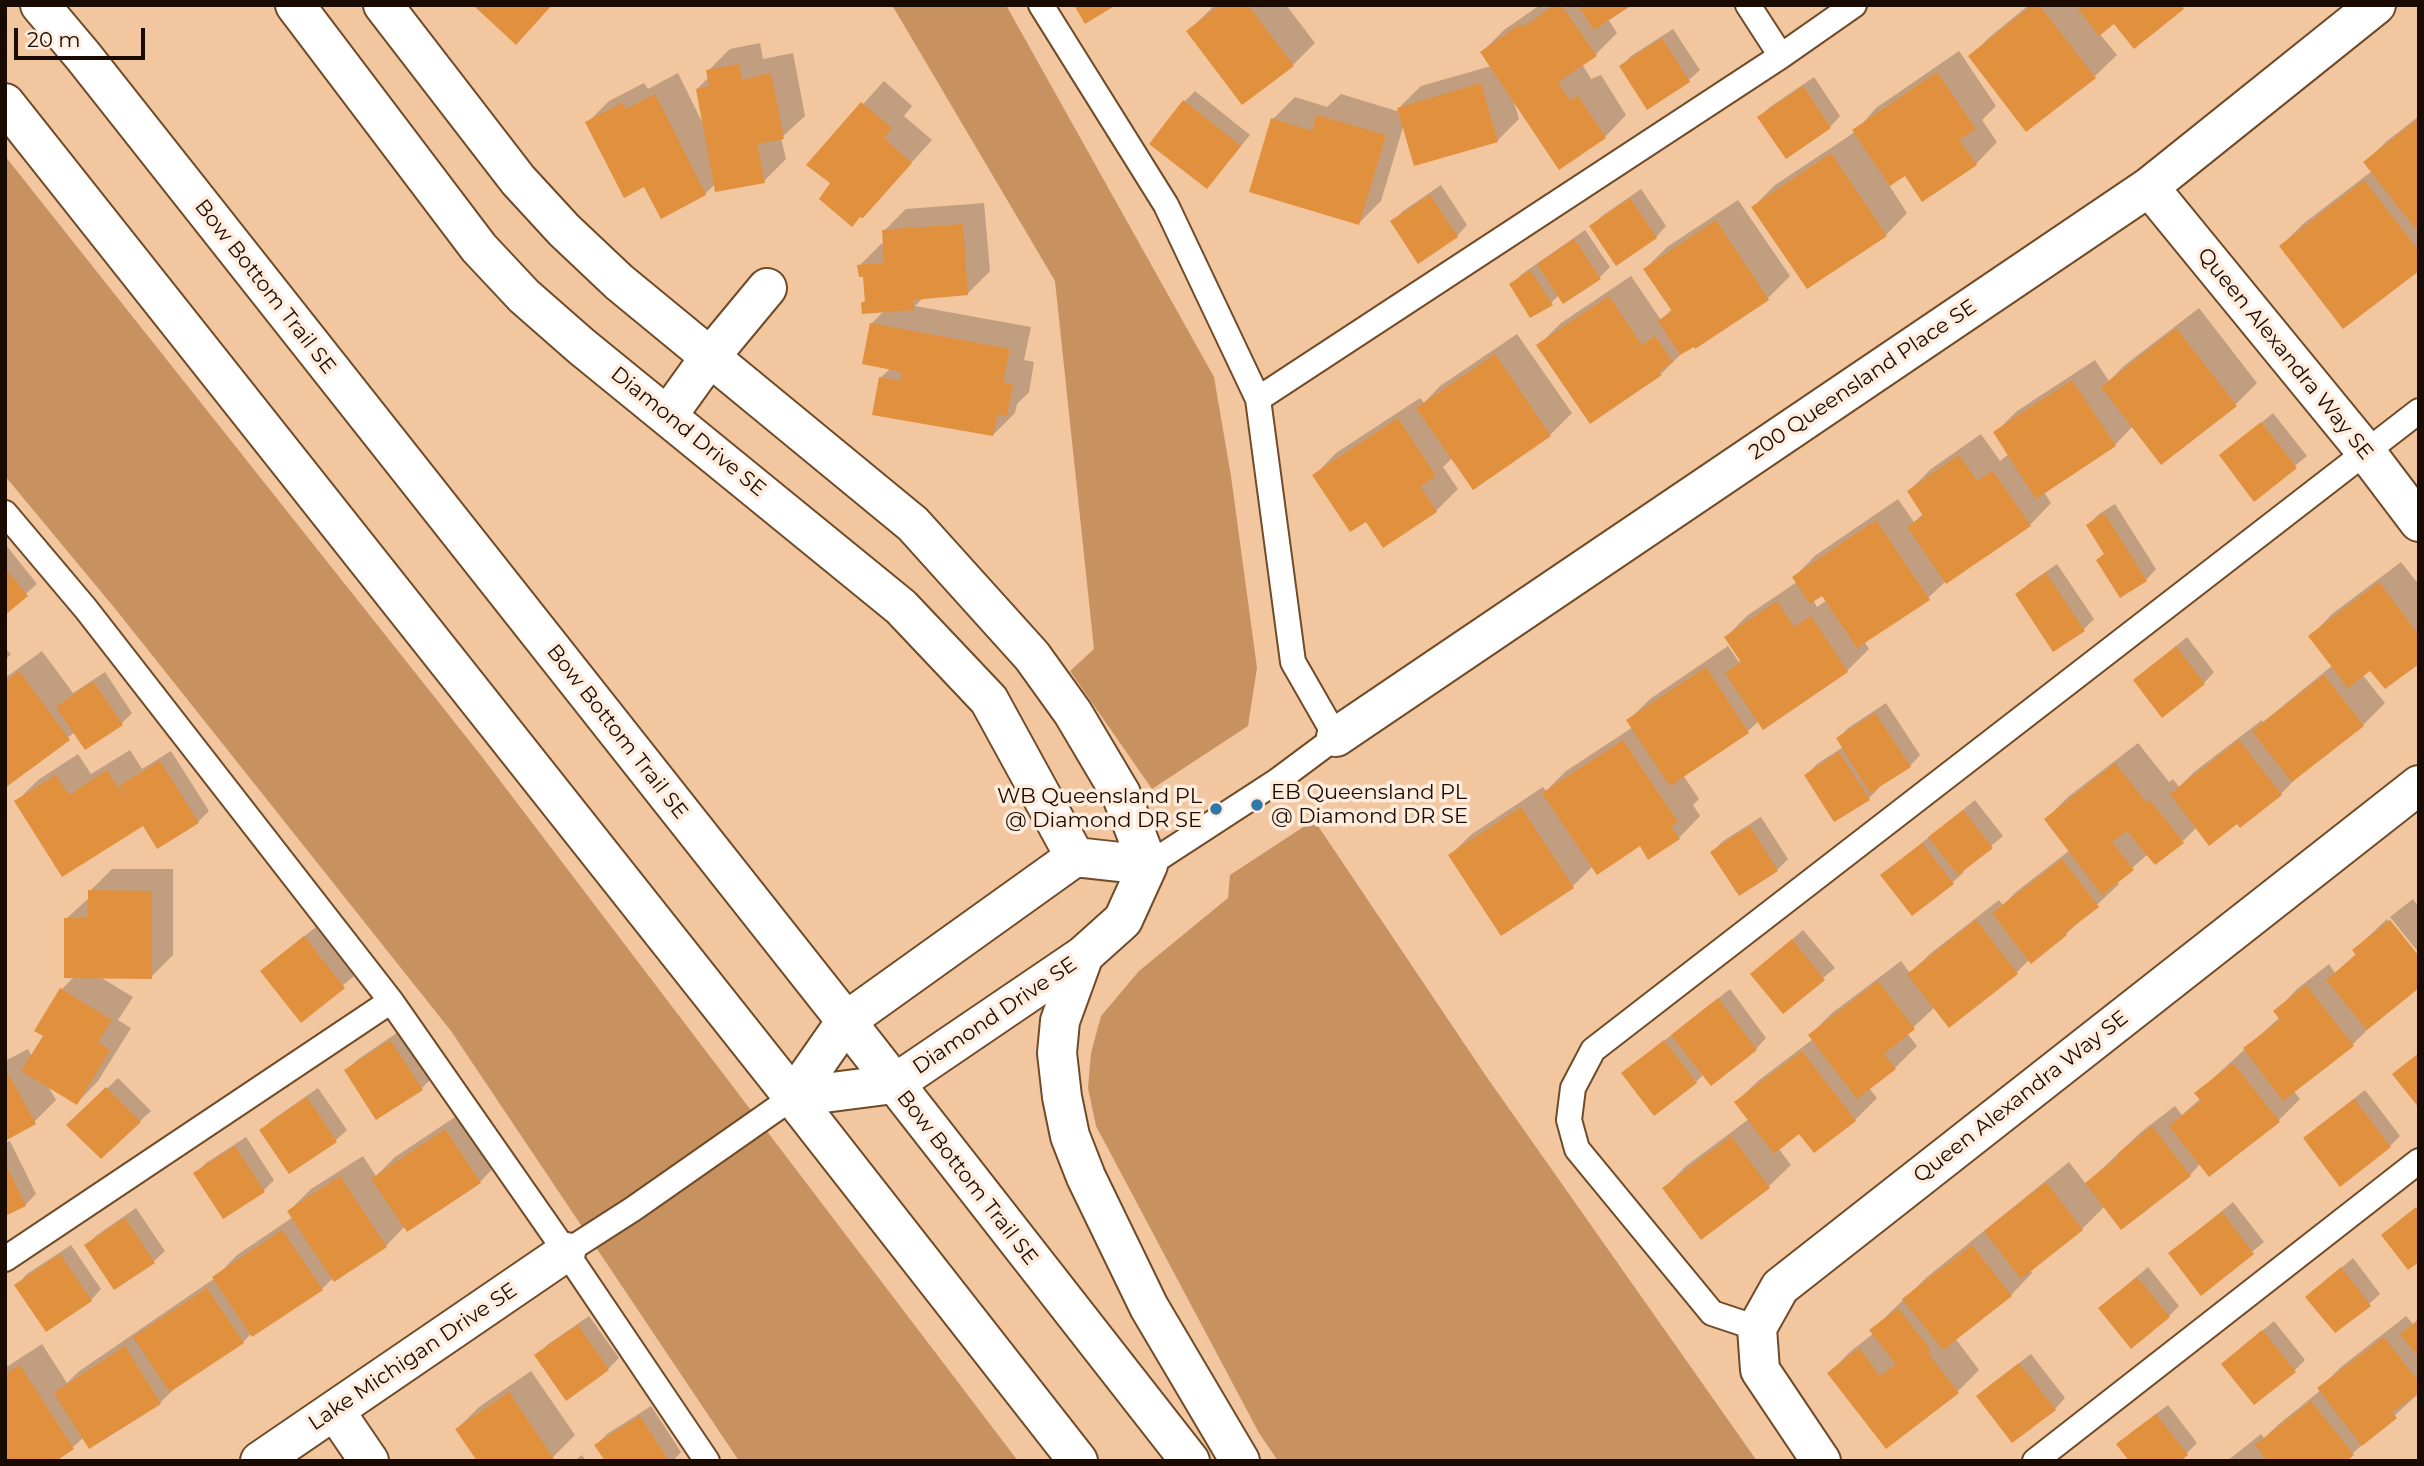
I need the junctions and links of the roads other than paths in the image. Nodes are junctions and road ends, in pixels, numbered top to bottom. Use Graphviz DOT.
graph roads {
  1 [pos="40,5"];
  2 [pos="295,5"];
  3 [pos="383,5"];
  4 [pos="1041,5"];
  5 [pos="1748,5"];
  6 [pos="1854,5"];
  7 [pos="2376,5"];
  8 [pos="1781,56"];
  9 [pos="5,103"];
  10 [pos="2149,187"];
  11 [pos="767,288"];
  12 [pos="709,358"];
  13 [pos="1258,399"];
  14 [pos="2419,411"];
  15 [pos="668,415"];
  16 [pos="2366,452"];
  17 [pos="5,513"];
  18 [pos="2419,523"];
  19 [pos="1336,737"];
  20 [pos="2419,785"];
  21 [pos="1075,857"];
  22 [pos="1148,865"];
  23 [pos="1084,956"];
  24 [pos="391,1001"];
  25 [pos="846,1021"];
  26 [pos="894,1084"];
  27 [pos="793,1097"];
  28 [pos="2419,1161"];
  29 [pos="566,1252"];
  30 [pos="5,1258"];
  31 [pos="1757,1328"];
  32 [pos="335,1411"];
  33 [pos="260,1461"];
  34 [pos="369,1461"];
  35 [pos="707,1461"];
  36 [pos="1078,1461"];
  37 [pos="1190,1461"];
  38 [pos="1240,1461"];
  39 [pos="1821,1461"];
  40 [pos="2035,1461"];
  1 -- 25 [label="main road, Bow Bottom Trail SE"];
  2 -- 15 [label="main road, Diamond Drive SE"];
  3 -- 12 [label="main road"];
  4 -- 13 [label="lane"];
  5 -- 8 [label="lane"];
  6 -- 8 [label="lane"];
  7 -- 10 [label="main road, 200 Queensland Place SE"];
  8 -- 13 [label="lane"];
  9 -- 27 [label="main road"];
  10 -- 16 [label="main road, Queen Alexandra Way SE"];
  10 -- 19 [label="main road, 200 Queensland Place SE"];
  11 -- 12 [label="main road"];
  12 -- 15 [label="main road"];
  12 -- 22 [label="main road"];
  13 -- 19 [label="lane"];
  14 -- 16 [label="lane"];
  15 -- 21 [label="main road, Diamond Drive SE"];
  16 -- 18 [label="main road, Queen Alexandra Way SE"];
  16 -- 31 [label="lane"];
  17 -- 24 [label="lane"];
  19 -- 22 [label="lane"];
  20 -- 31 [label="main road, Queen Alexandra Way SE"];
  21 -- 22 [label="main road"];
  21 -- 25 [label="main road"];
  22 -- 23 [label="main road, Diamond Drive SE"];
  23 -- 26 [label="main road, Diamond Drive SE"];
  23 -- 38 [label="main road"];
  24 -- 29 [label="lane"];
  24 -- 30 [label="lane"];
  25 -- 26 [label="main road, Bow Bottom Trail SE"];
  25 -- 27 [label="main road"];
  26 -- 27 [label="main road, Diamond Drive SE"];
  26 -- 37 [label="main road, Bow Bottom Trail SE"];
  27 -- 29 [label="lane"];
  27 -- 36 [label="main road"];
  28 -- 40 [label="lane"];
  29 -- 32 [label="main road, Lake Michigan Drive SE"];
  29 -- 35 [label="lane"];
  31 -- 39 [label="main road"];
  32 -- 33 [label="main road, Lake Michigan Drive SE"];
  32 -- 34 [label="main road"];
}
